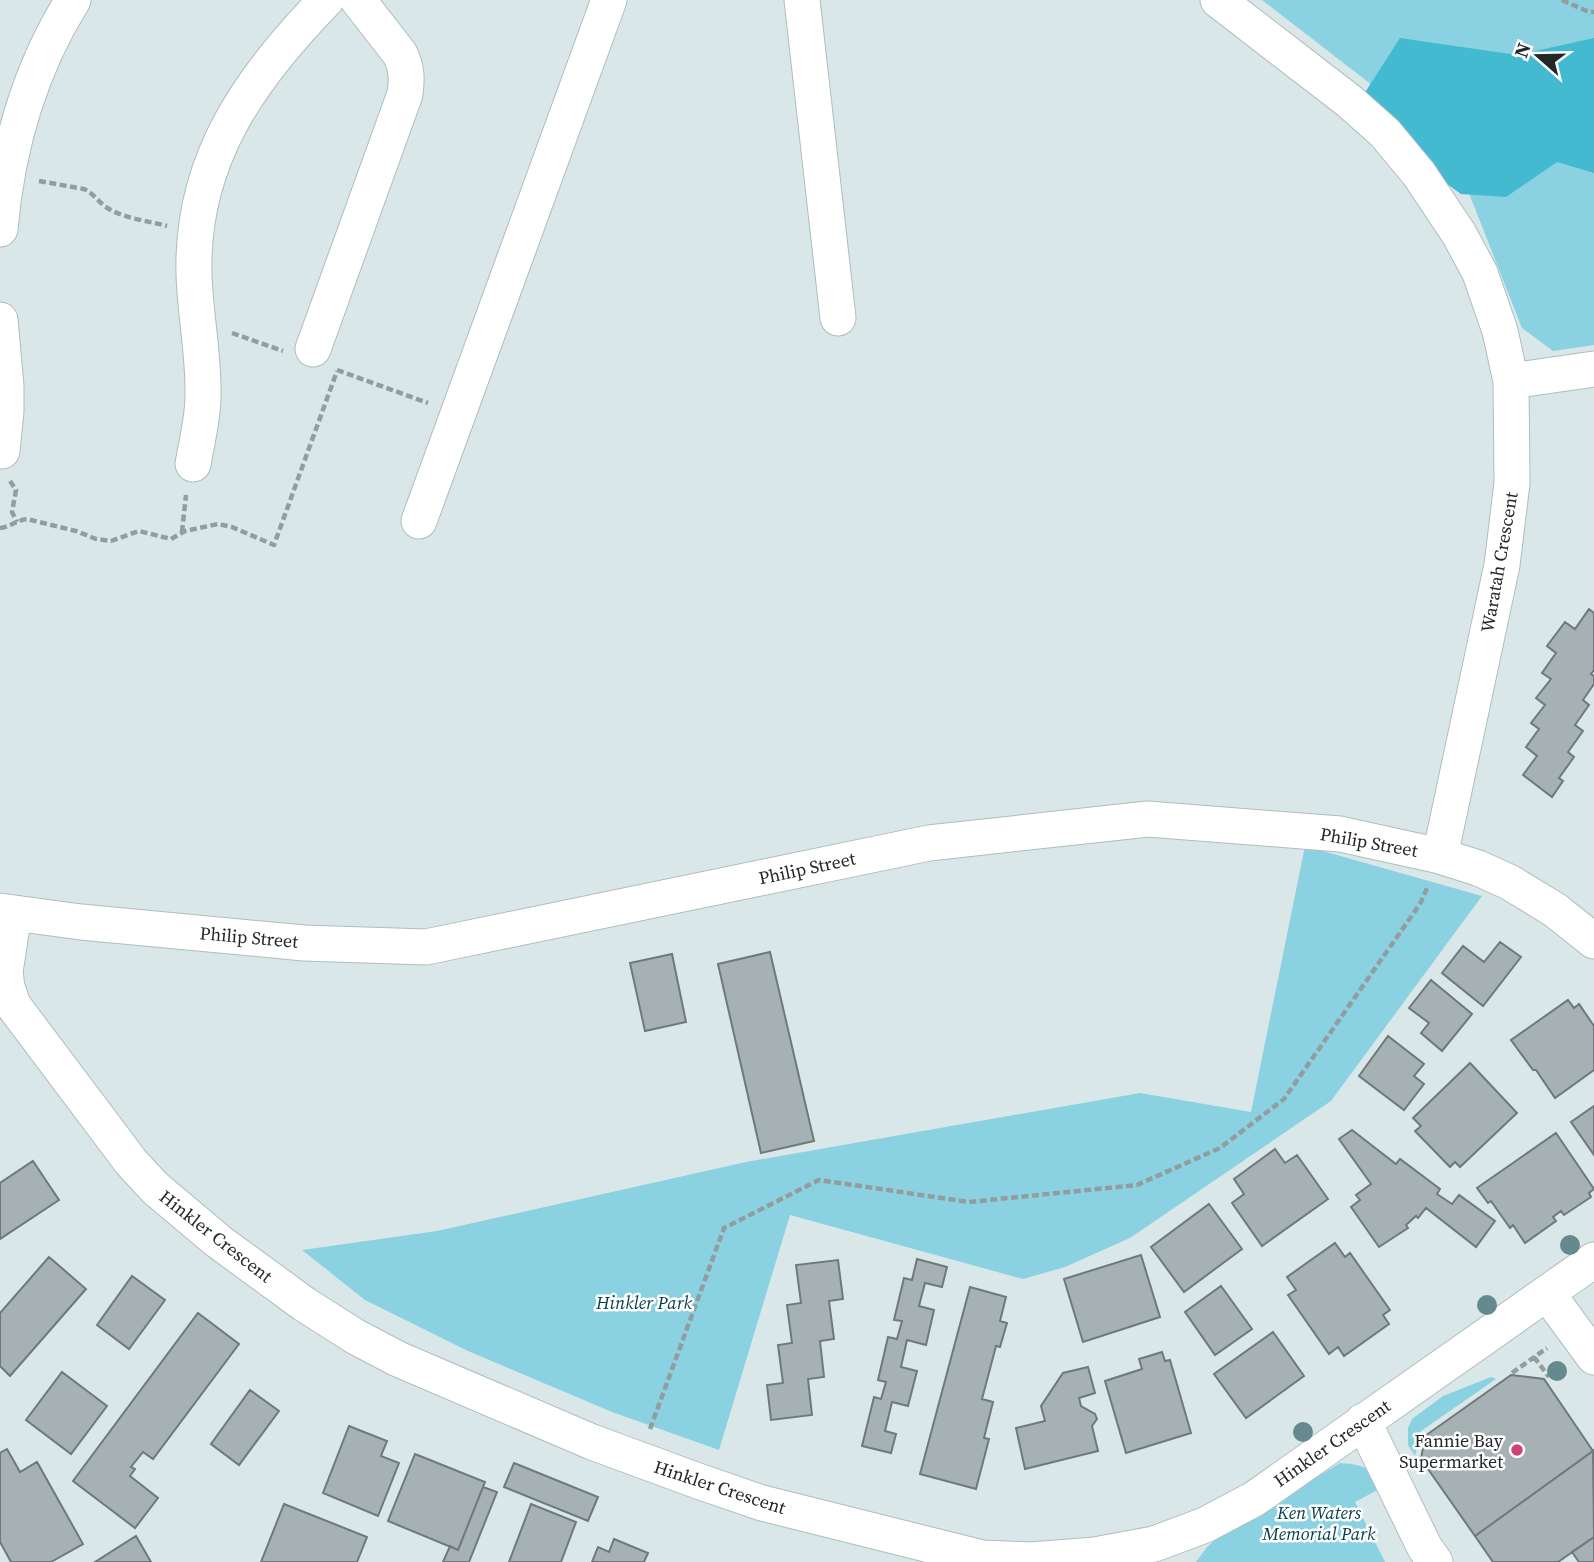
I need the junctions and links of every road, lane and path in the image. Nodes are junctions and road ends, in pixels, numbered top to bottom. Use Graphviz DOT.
graph roads {
  1 [pos="73,0"];
  2 [pos="326,0"];
  3 [pos="358,0"];
  4 [pos="609,0"];
  5 [pos="802,0"];
  6 [pos="1217,0"];
  7 [pos="1562,0"];
  8 [pos="1594,12"];
  9 [pos="7,175"];
  10 [pos="0,229"];
  11 [pos="196,232"];
  12 [pos="838,318"];
  13 [pos="0,320"];
  14 [pos="325,359"];
  15 [pos="1594,369"];
  16 [pos="1511,380"];
  17 [pos="368,381"];
  18 [pos="458,414"];
  19 [pos="2,451"];
  20 [pos="193,464"];
  21 [pos="419,521"];
  22 [pos="17,522"];
  23 [pos="0,528"];
  24 [pos="1440,856"];
  25 [pos="7,912"];
  26 [pos="1594,941"];
  27 [pos="1594,1260"];
  28 [pos="1547,1293"];
  29 [pos="1549,1347"];
  30 [pos="1534,1357"];
  31 [pos="1594,1357"];
  32 [pos="1511,1373"];
  33 [pos="1549,1377"];
  34 [pos="1363,1421"];
  35 [pos="639,1460"];
  36 [pos="1157,1553"];
  37 [pos="1435,1562"];
  1 -- 9 [label="street"];
  2 -- 11 [label="street"];
  3 -- 14 [label="street"];
  4 -- 18 [label="street"];
  5 -- 12 [label="street"];
  6 -- 16 [label="street, Waratah Crescent"];
  7 -- 8 [label="path"];
  9 -- 10 [label="street"];
  9 -- 11 [label="path"];
  11 -- 20 [label="street"];
  13 -- 19 [label="street"];
  14 -- 22 [label="path"];
  15 -- 16 [label="street"];
  16 -- 24 [label="street, Waratah Crescent"];
  17 -- 18 [label="path"];
  18 -- 21 [label="street"];
  19 -- 22 [label="path"];
  22 -- 23 [label="path"];
  24 -- 25 [label="street, Philip Street"];
  24 -- 26 [label="street, Philip Street"];
  24 -- 35 [label="path"];
  25 -- 35 [label="street, Hinkler Crescent"];
  27 -- 28 [label="street, Hinkler Crescent"];
  28 -- 31 [label="street"];
  28 -- 34 [label="street, Hinkler Crescent"];
  29 -- 30 [label="path"];
  30 -- 32 [label="path"];
  30 -- 33 [label="path"];
  34 -- 36 [label="street, Hinkler Crescent"];
  34 -- 37 [label="street"];
  35 -- 36 [label="street, Hinkler Crescent"];
}
